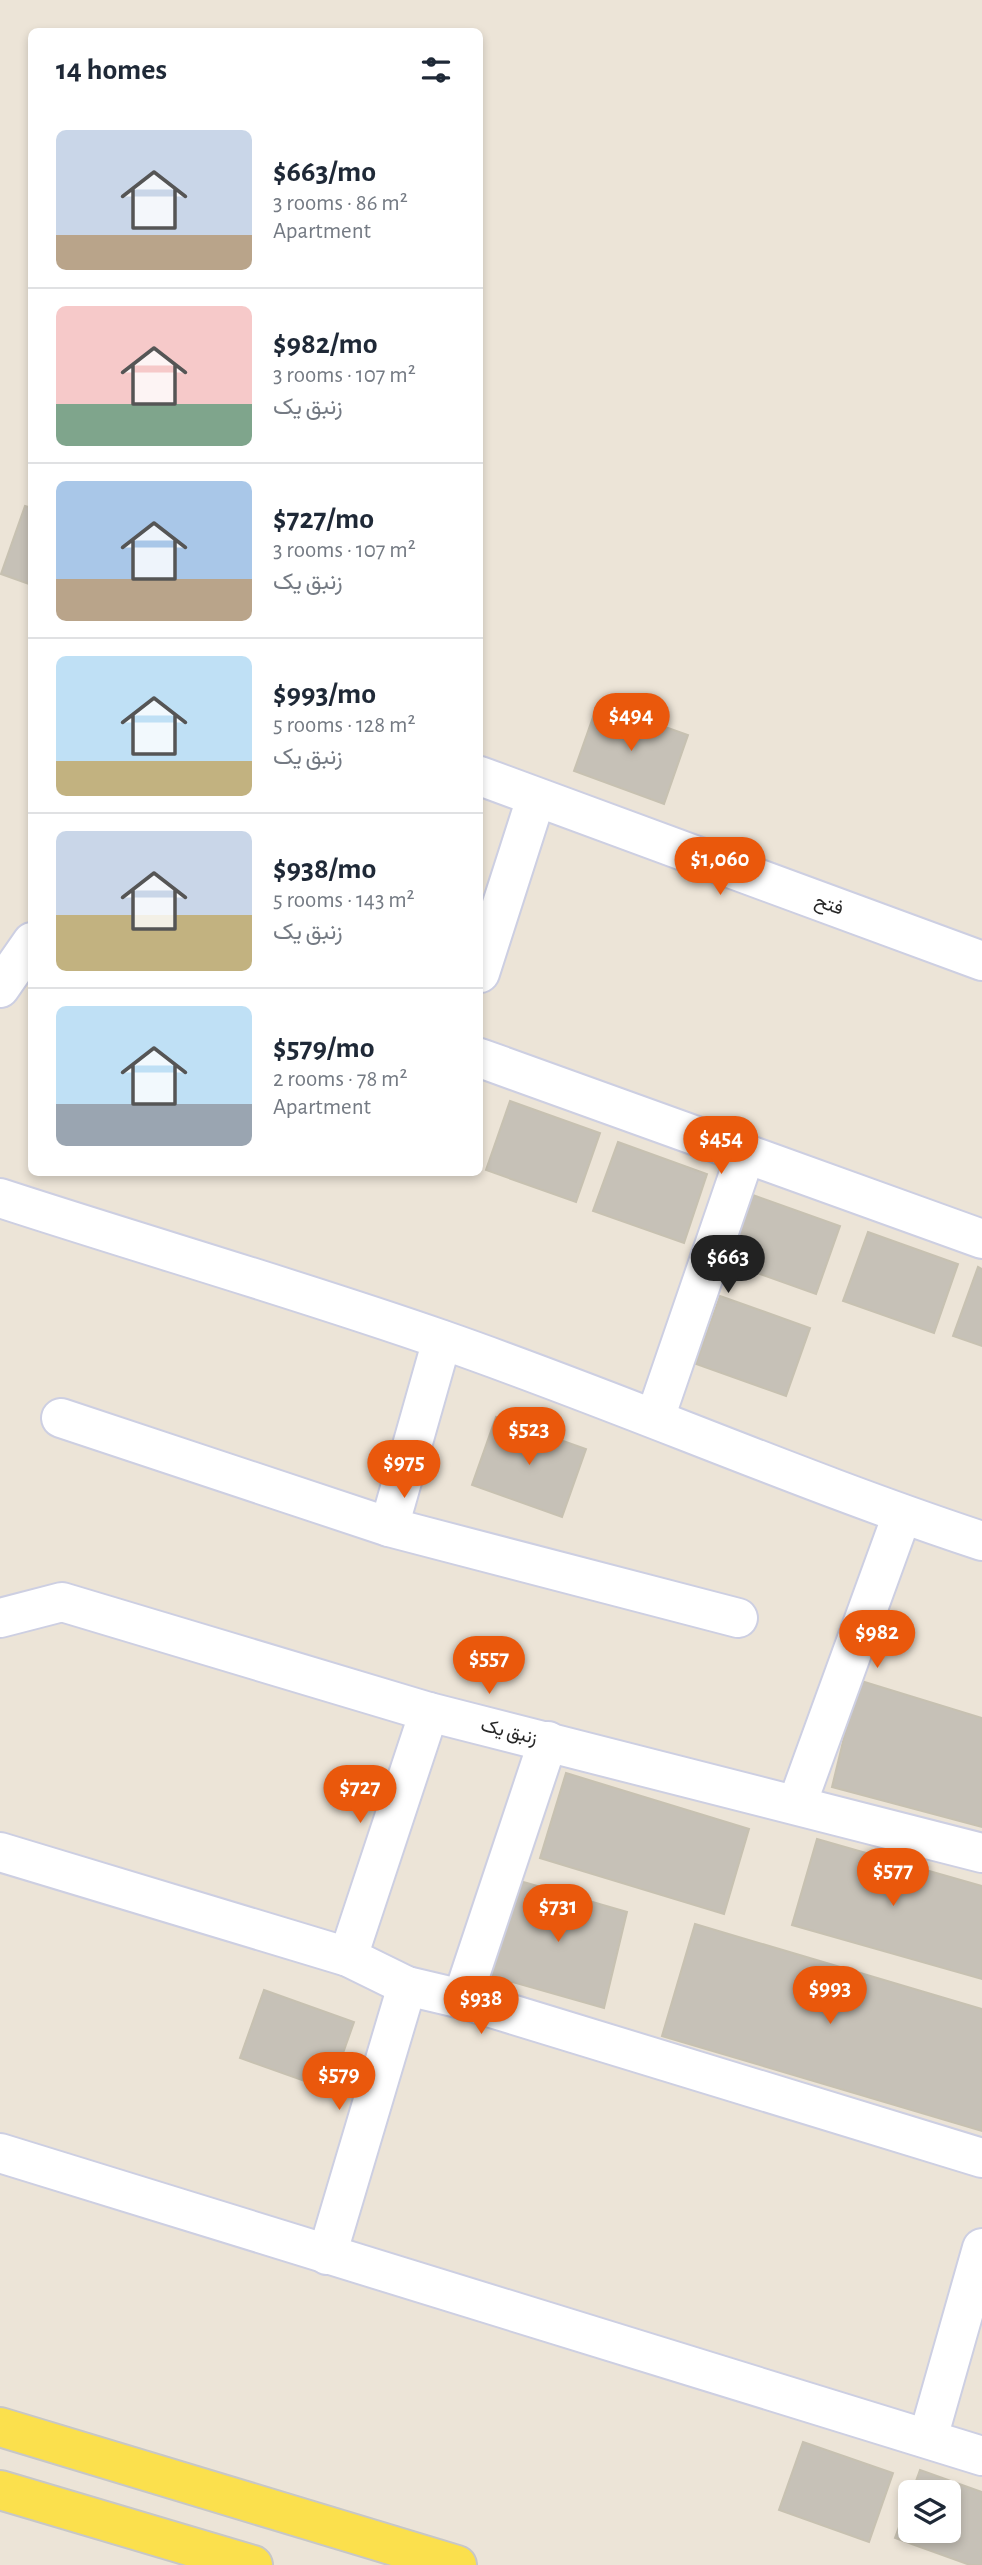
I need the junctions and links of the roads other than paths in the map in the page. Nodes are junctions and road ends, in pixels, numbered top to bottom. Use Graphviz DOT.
graph roads {
  1 [pos="483,777"];
  2 [pos="536,798"];
  3 [pos="28,948"];
  4 [pos="982,961"];
  5 [pos="483,964"];
  6 [pos="0,988"];
  7 [pos="483,1059"];
  8 [pos="746,1153"];
  9 [pos="0,1198"];
  10 [pos="982,1239"];
  11 [pos="442,1340"];
  12 [pos="61,1418"];
  13 [pos="655,1418"];
  14 [pos="902,1515"];
  15 [pos="389,1527"];
  16 [pos="982,1541"];
  17 [pos="0,1618"];
  18 [pos="738,1618"];
  19 [pos="429,1712"];
  20 [pos="548,1741"];
  21 [pos="797,1804"];
  22 [pos="0,1852"];
  23 [pos="982,1853"];
  24 [pos="348,1957"];
  25 [pos="407,1986"];
  26 [pos="462,1999"];
  27 [pos="0,2153"];
  28 [pos="982,2158"];
  29 [pos="982,2248"];
  30 [pos="327,2255"];
  31 [pos="0,2427"];
  32 [pos="928,2438"];
  33 [pos="982,2456"];
  34 [pos="0,2490"];
  35 [pos="253,2565"];
  36 [pos="457,2565"];
  1 -- 2 [label="street, فتح"];
  2 -- 4 [label="street, فتح"];
  2 -- 5 [label="street"];
  3 -- 6 [label="street"];
  7 -- 8 [label="street"];
  8 -- 10 [label="street"];
  8 -- 13 [label="street"];
  9 -- 11 [label="street"];
  11 -- 13 [label="street"];
  11 -- 15 [label="street"];
  12 -- 15 [label="street"];
  13 -- 14 [label="street"];
  14 -- 16 [label="street"];
  14 -- 21 [label="street"];
  15 -- 18 [label="street"];
  17 -- 19 [label="street, زنبق یک"];
  19 -- 20 [label="street, زنبق یک"];
  19 -- 24 [label="street"];
  20 -- 21 [label="street, زنبق یک"];
  20 -- 26 [label="street"];
  21 -- 23 [label="street, زنبق یک"];
  22 -- 24 [label="street"];
  24 -- 25 [label="street"];
  25 -- 26 [label="street"];
  25 -- 30 [label="street"];
  26 -- 28 [label="street"];
  27 -- 30 [label="street"];
  29 -- 32 [label="street"];
  30 -- 32 [label="street"];
  31 -- 36 [label="main road"];
  32 -- 33 [label="street"];
  34 -- 35 [label="main road"];
}
